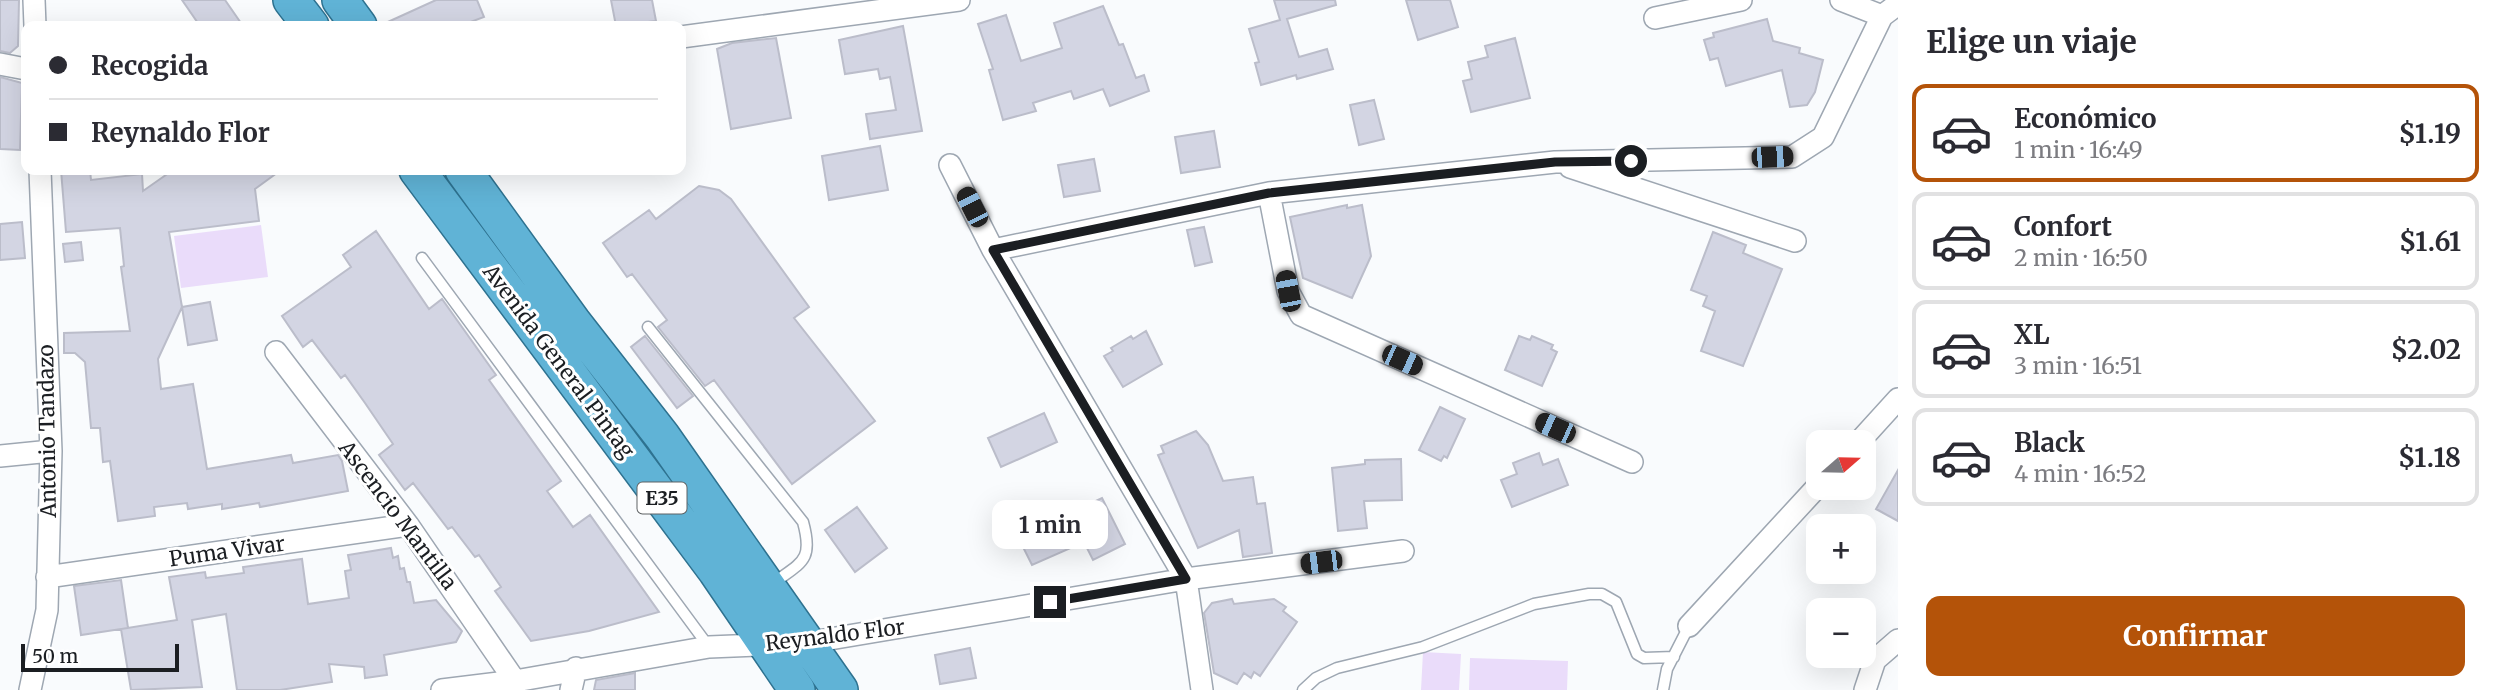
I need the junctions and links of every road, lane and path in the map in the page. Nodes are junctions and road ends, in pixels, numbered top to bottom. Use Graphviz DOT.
graph roads {
  1 [pos="34,0"];
  2 [pos="291,0"];
  3 [pos="340,0"];
  4 [pos="959,0"];
  5 [pos="1741,0"];
  6 [pos="1840,0"];
  7 [pos="1890,10"];
  8 [pos="1655,18"];
  9 [pos="35,21"];
  10 [pos="307,21"];
  11 [pos="355,21"];
  12 [pos="686,36"];
  13 [pos="0,64"];
  14 [pos="21,68"];
  15 [pos="1555,162"];
  16 [pos="950,165"];
  17 [pos="40,175"];
  18 [pos="422,175"];
  19 [pos="467,175"];
  20 [pos="1269,193"];
  21 [pos="1795,241"];
  22 [pos="993,250"];
  23 [pos="422,258"];
  24 [pos="648,327"];
  25 [pos="276,352"];
  26 [pos="1898,399"];
  27 [pos="1870,430"];
  28 [pos="51,452"];
  29 [pos="0,456"];
  30 [pos="1632,462"];
  31 [pos="1806,499"];
  32 [pos="408,525"];
  33 [pos="1403,551"];
  34 [pos="47,578"];
  35 [pos="1186,579"];
  36 [pos="754,598"];
  37 [pos="1689,626"];
  38 [pos="1898,640"];
  39 [pos="806,643"];
  40 [pos="765,645"];
  41 [pos="709,647"];
  42 [pos="1674,657"];
  43 [pos="576,668"];
  44 [pos="515,681"];
  45 [pos="30,690"];
  46 [pos="442,690"];
  47 [pos="571,690"];
  48 [pos="797,690"];
  49 [pos="840,690"];
  50 [pos="1202,690"];
  51 [pos="1303,690"];
  52 [pos="1663,690"];
  53 [pos="1865,690"];
  1 -- 9 [label="street"];
  2 -- 10 [label="highway"];
  3 -- 11 [label="highway"];
  4 -- 12 [label="street"];
  5 -- 8 [label="street"];
  6 -- 7 [label="street"];
  7 -- 15 [label="street"];
  13 -- 14 [label="street"];
  15 -- 20 [label="street"];
  15 -- 21 [label="street"];
  16 -- 22 [label="street"];
  17 -- 28 [label="street, Antonio Tandazo"];
  18 -- 36 [label="highway, Avenida General Pintag / E35"];
  19 -- 36 [label="highway, Avenida General Pintag / E35"];
  20 -- 22 [label="street"];
  20 -- 30 [label="street"];
  22 -- 35 [label="street"];
  23 -- 41 [label="lane"];
  24 -- 36 [label="lane"];
  25 -- 32 [label="street, Ascencio Mantilla"];
  26 -- 27 [label="street"];
  28 -- 29 [label="street"];
  28 -- 34 [label="street, Antonio Tandazo"];
  31 -- 37 [label="street"];
  32 -- 34 [label="street, Puma Vivar"];
  32 -- 44 [label="street, Ascencio Mantilla"];
  33 -- 35 [label="street, Reynaldo Flor"];
  34 -- 45 [label="street, Antonio Tandazo"];
  35 -- 39 [label="street, Reynaldo Flor"];
  35 -- 50 [label="street"];
  36 -- 39 [label="highway, Avenida General Pintag / E35"];
  36 -- 40 [label="highway, Avenida General Pintag / E35"];
  37 -- 42 [label="lane"];
  38 -- 53 [label="street"];
  39 -- 40 [label="street, Reynaldo Flor"];
  39 -- 49 [label="highway, Avenida General Pintag / E35"];
  40 -- 41 [label="street, Reynaldo Flor"];
  40 -- 48 [label="highway, Avenida General Pintag / E35"];
  41 -- 43 [label="street, Reynaldo Flor"];
  42 -- 51 [label="lane"];
  42 -- 52 [label="lane"];
  43 -- 44 [label="street, Reynaldo Flor"];
  43 -- 47 [label="street"];
  44 -- 46 [label="street, Reynaldo Flor"];
}
